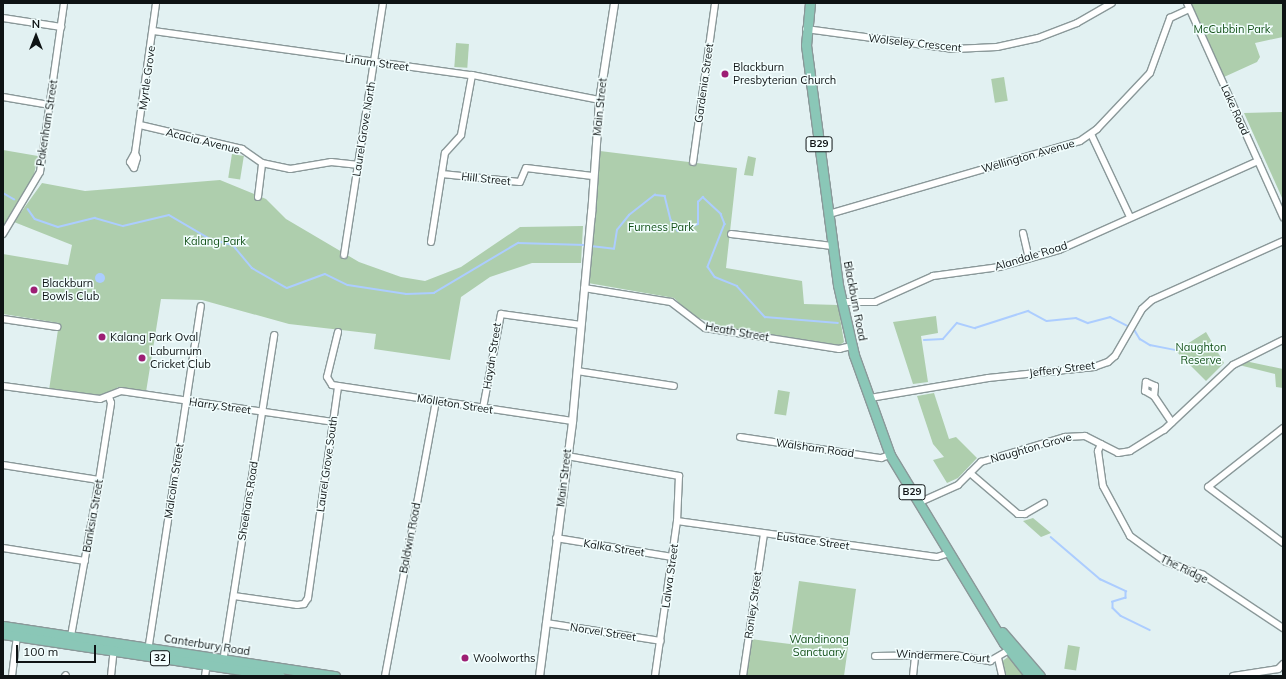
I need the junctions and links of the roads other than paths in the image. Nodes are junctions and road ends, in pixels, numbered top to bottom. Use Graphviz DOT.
graph roads {
  1 [pos="64,3"];
  2 [pos="156,3"];
  3 [pos="384,3"];
  4 [pos="614,3"];
  5 [pos="715,3"];
  6 [pos="810,3"];
  7 [pos="1112,3"];
  8 [pos="1188,6"];
  9 [pos="3,18"];
  10 [pos="61,27"];
  11 [pos="806,29"];
  12 [pos="153,31"];
  13 [pos="374,64"];
  14 [pos="472,75"];
  15 [pos="3,97"];
  16 [pos="599,100"];
  17 [pos="50,105"];
  18 [pos="140,125"];
  19 [pos="1091,134"];
  20 [pos="135,153"];
  21 [pos="1258,161"];
  22 [pos="693,162"];
  23 [pos="262,163"];
  24 [pos="359,166"];
  25 [pos="442,174"];
  26 [pos="593,176"];
  27 [pos="258,197"];
  28 [pos="829,214"];
  29 [pos="1130,217"];
  30 [pos="1283,217"];
  31 [pos="1023,233"];
  32 [pos="3,234"];
  33 [pos="731,234"];
  34 [pos="1283,241"];
  35 [pos="431,242"];
  36 [pos="832,246"];
  37 [pos="344,255"];
  38 [pos="1029,258"];
  39 [pos="584,288"];
  40 [pos="841,302"];
  41 [pos="201,306"];
  42 [pos="3,319"];
  43 [pos="581,325"];
  44 [pos="57,327"];
  45 [pos="338,332"];
  46 [pos="274,335"];
  47 [pos="1283,340"];
  48 [pos="851,346"];
  49 [pos="577,371"];
  50 [pos="3,386"];
  51 [pos="338,386"];
  52 [pos="674,386"];
  53 [pos="1154,396"];
  54 [pos="109,397"];
  55 [pos="870,398"];
  56 [pos="436,400"];
  57 [pos="187,401"];
  58 [pos="483,408"];
  59 [pos="262,412"];
  60 [pos="572,421"];
  61 [pos="333,422"];
  62 [pos="1172,423"];
  63 [pos="1283,428"];
  64 [pos="740,437"];
  65 [pos="1101,444"];
  66 [pos="890,455"];
  67 [pos="567,456"];
  68 [pos="3,466"];
  69 [pos="970,473"];
  70 [pos="99,480"];
  71 [pos="918,502"];
  72 [pos="1044,503"];
  73 [pos="677,521"];
  74 [pos="764,534"];
  75 [pos="556,538"];
  76 [pos="1283,543"];
  77 [pos="3,548"];
  78 [pos="949,553"];
  79 [pos="672,557"];
  80 [pos="85,561"];
  81 [pos="234,596"];
  82 [pos="546,622"];
  83 [pos="3,626"];
  84 [pos="1283,628"];
  85 [pos="3,634"];
  86 [pos="17,636"];
  87 [pos="70,636"];
  88 [pos="661,642"];
  89 [pos="114,647"];
  90 [pos="1011,647"];
  91 [pos="148,652"];
  92 [pos="875,656"];
  93 [pos="915,656"];
  94 [pos="1023,656"];
  95 [pos="998,658"];
  96 [pos="207,661"];
  97 [pos="223,663"];
  98 [pos="1283,664"];
  99 [pos="1028,674"];
  100 [pos="12,676"];
  101 [pos="111,676"];
  102 [pos="205,676"];
  103 [pos="280,676"];
  104 [pos="333,676"];
  105 [pos="385,676"];
  106 [pos="539,676"];
  107 [pos="655,676"];
  108 [pos="743,676"];
  109 [pos="913,676"];
  110 [pos="1002,676"];
  111 [pos="1040,676"];
  112 [pos="1233,676"];
  1 -- 10 [label="street, Pakenham Street"];
  2 -- 12 [label="street, Myrtle Grove"];
  3 -- 13 [label="street, Laurel Grove North"];
  4 -- 16 [label="street, Main Street"];
  5 -- 22 [label="street, Gardenia Street"];
  6 -- 11 [label="main road, Blackburn Road / B29"];
  7 -- 11 [label="street, Wolseley Crescent"];
  8 -- 19 [label="street, Wellington Avenue"];
  8 -- 21 [label="street, Lake Road"];
  9 -- 10 [label="street"];
  10 -- 17 [label="street, Pakenham Street"];
  11 -- 28 [label="main road, Blackburn Road / B29"];
  12 -- 13 [label="street, Linum Street"];
  12 -- 18 [label="street, Myrtle Grove"];
  13 -- 14 [label="street, Linum Street"];
  13 -- 24 [label="street, Laurel Grove North"];
  14 -- 16 [label="street, Linum Street"];
  14 -- 25 [label="street"];
  15 -- 17 [label="street"];
  16 -- 26 [label="street, Main Street"];
  17 -- 32 [label="street, Pakenham Street"];
  18 -- 20 [label="street, Myrtle Grove"];
  18 -- 23 [label="street, Acacia Avenue"];
  19 -- 28 [label="street, Wellington Avenue"];
  19 -- 29 [label="street"];
  21 -- 29 [label="street, Alandale Road"];
  21 -- 30 [label="street, Lake Road"];
  23 -- 24 [label="street, Acacia Avenue"];
  23 -- 27 [label="street"];
  24 -- 37 [label="street, Laurel Grove North"];
  25 -- 26 [label="street, Hill Street"];
  25 -- 35 [label="street"];
  26 -- 39 [label="street, Main Street"];
  28 -- 36 [label="main road, Blackburn Road / B29"];
  29 -- 38 [label="street, Alandale Road"];
  31 -- 38 [label="street"];
  33 -- 36 [label="street"];
  34 -- 55 [label="street, Jeffery Street"];
  36 -- 40 [label="main road, Blackburn Road / B29"];
  38 -- 40 [label="street, Alandale Road"];
  39 -- 43 [label="street, Main Street"];
  39 -- 48 [label="street, Heath Street"];
  40 -- 48 [label="main road, Blackburn Road / B29"];
  41 -- 57 [label="street, Malcolm Street"];
  42 -- 44 [label="street"];
  43 -- 49 [label="street, Main Street"];
  43 -- 58 [label="street, Haydn Street"];
  45 -- 51 [label="street"];
  46 -- 59 [label="street, Sheehans Road"];
  47 -- 62 [label="street, Naughton Grove"];
  48 -- 55 [label="main road, Blackburn Road / B29"];
  49 -- 52 [label="street"];
  49 -- 60 [label="street, Main Street"];
  50 -- 54 [label="street, Harry Street"];
  51 -- 56 [label="street, Molleton Street"];
  51 -- 61 [label="street, Laurel Grove South"];
  53 -- 62 [label="street"];
  54 -- 57 [label="street, Harry Street"];
  54 -- 70 [label="street, Banksia Street"];
  55 -- 66 [label="main road, Blackburn Road / B29"];
  56 -- 58 [label="street, Molleton Street"];
  56 -- 105 [label="street, Baldwin Road"];
  57 -- 59 [label="street, Harry Street"];
  57 -- 91 [label="street, Malcolm Street"];
  58 -- 60 [label="street, Molleton Street"];
  59 -- 61 [label="street, Harry Street"];
  59 -- 81 [label="street, Sheehans Road"];
  60 -- 67 [label="street, Main Street"];
  61 -- 81 [label="street, Laurel Grove South"];
  62 -- 65 [label="street, Naughton Grove"];
  63 -- 76 [label="street"];
  64 -- 66 [label="street, Walsham Road"];
  65 -- 69 [label="street, Naughton Grove"];
  65 -- 84 [label="street, The Ridge"];
  66 -- 71 [label="main road, Blackburn Road / B29"];
  67 -- 73 [label="street, Lalwa Street"];
  67 -- 75 [label="street, Main Street"];
  68 -- 70 [label="street"];
  69 -- 71 [label="street, Naughton Grove"];
  69 -- 72 [label="street"];
  70 -- 80 [label="street, Banksia Street"];
  71 -- 78 [label="main road, Blackburn Road / B29"];
  73 -- 74 [label="street, Eustace Street"];
  73 -- 79 [label="street, Lalwa Street"];
  74 -- 78 [label="street, Eustace Street"];
  74 -- 108 [label="street, Ronley Street"];
  75 -- 79 [label="street, Kalka Street"];
  75 -- 82 [label="street, Main Street"];
  77 -- 80 [label="street"];
  78 -- 90 [label="main road, Blackburn Road / B29"];
  79 -- 88 [label="street, Lalwa Street"];
  80 -- 87 [label="street, Banksia Street"];
  81 -- 97 [label="street, Sheehans Road"];
  82 -- 88 [label="street, Norvel Street"];
  82 -- 106 [label="street, Main Street"];
  83 -- 87 [label="main road, Canterbury Road / 32"];
  85 -- 86 [label="main road, Canterbury Road / 32"];
  86 -- 89 [label="main road, Canterbury Road / 32"];
  86 -- 100 [label="street"];
  87 -- 89 [label="main road, Canterbury Road / 32"];
  88 -- 107 [label="street, Lalwa Street"];
  89 -- 91 [label="main road, Canterbury Road / 32"];
  89 -- 101 [label="street"];
  90 -- 94 [label="main road, Blackburn Road / B29"];
  90 -- 95 [label="street, Windermere Court"];
  90 -- 99 [label="main road, Blackburn Road / B29"];
  91 -- 96 [label="main road, Canterbury Road / 32"];
  92 -- 93 [label="street, Windermere Court"];
  93 -- 95 [label="street, Windermere Court"];
  93 -- 109 [label="street"];
  94 -- 99 [label="main road"];
  94 -- 111 [label="main road, Blackburn Road / B29"];
  95 -- 110 [label="street"];
  96 -- 97 [label="main road, Canterbury Road / 32"];
  96 -- 102 [label="street"];
  97 -- 103 [label="main road, Canterbury Road / 32"];
  97 -- 104 [label="main road, Canterbury Road / 32"];
  98 -- 112 [label="street"];
}
